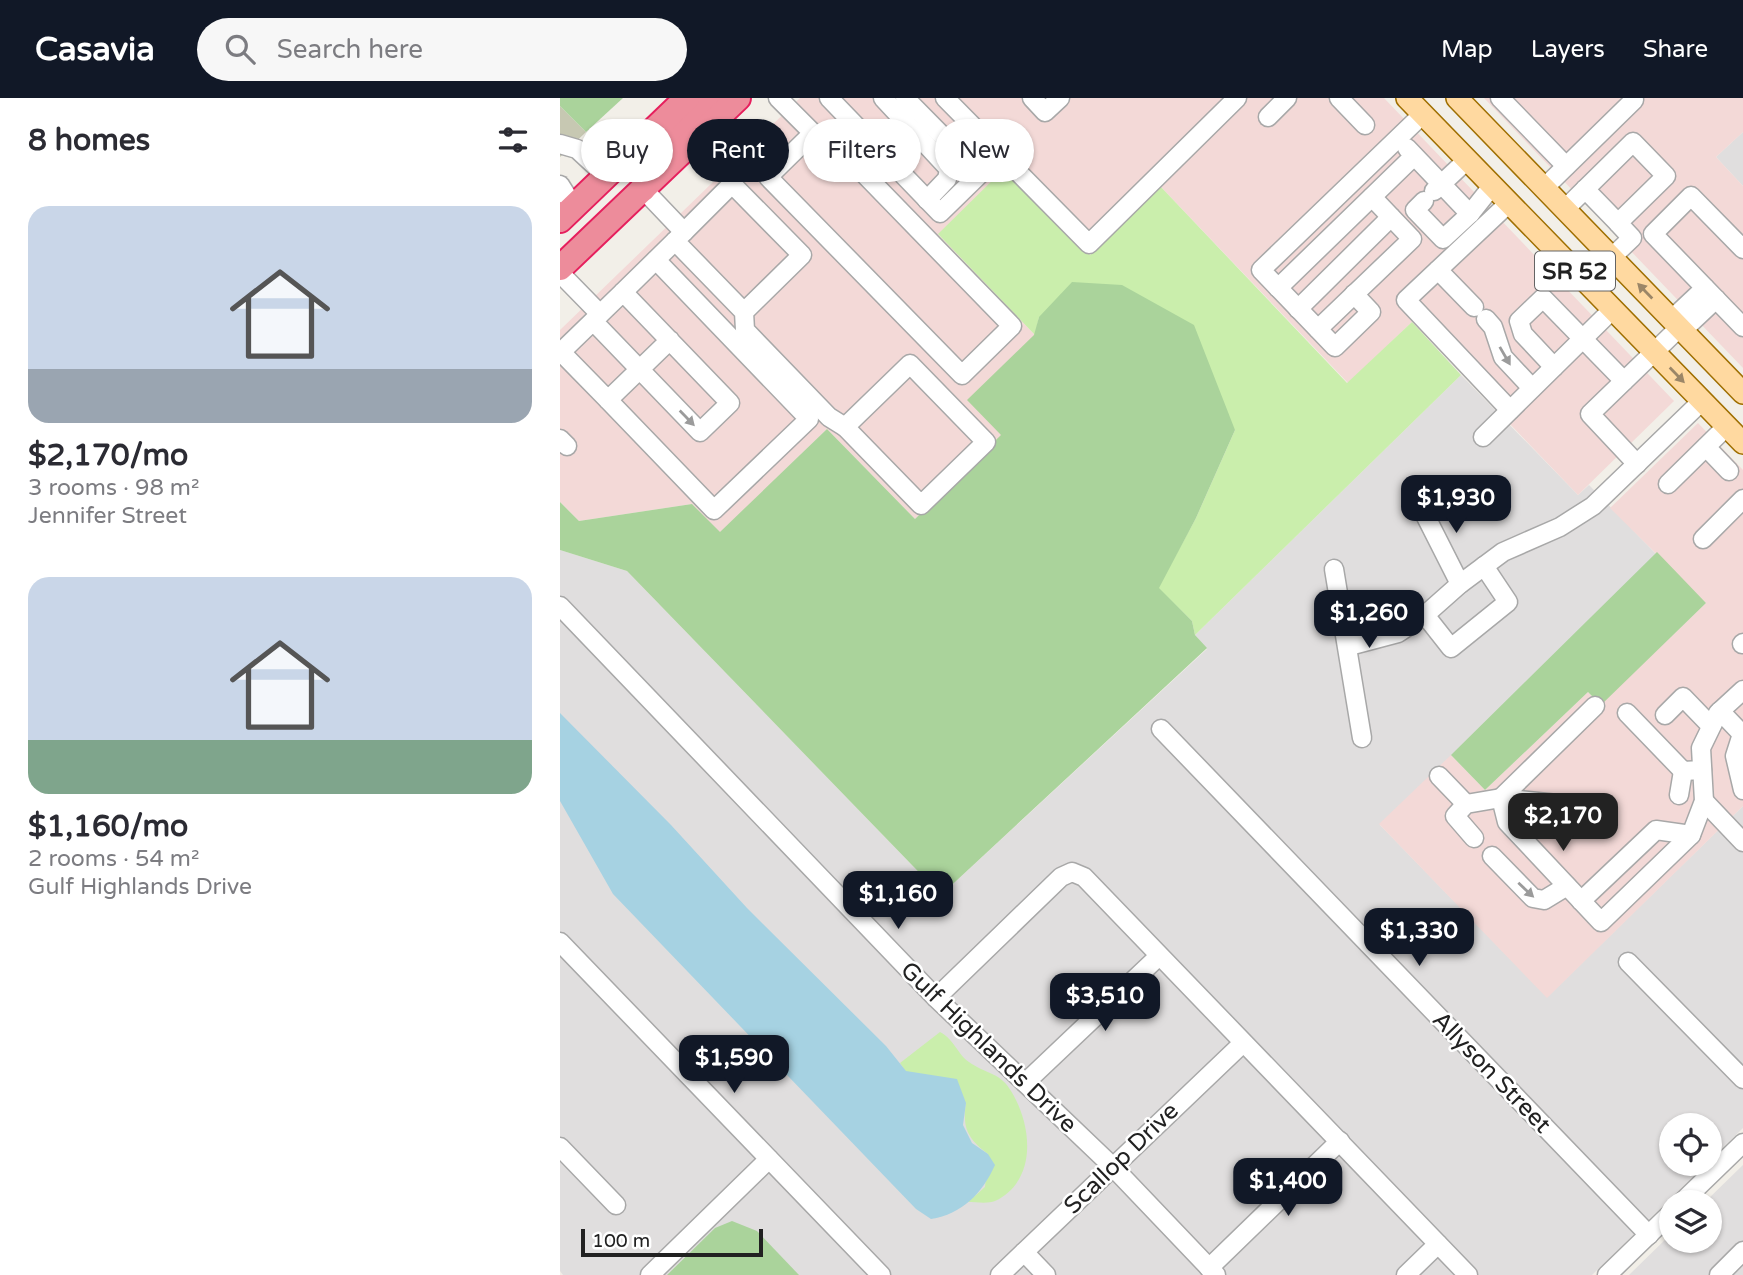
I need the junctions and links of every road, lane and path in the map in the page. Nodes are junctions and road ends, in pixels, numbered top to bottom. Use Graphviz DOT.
graph roads {
  1 [pos="687,98"];
  2 [pos="712,98"];
  3 [pos="738,98"];
  4 [pos="778,98"];
  5 [pos="828,98"];
  6 [pos="883,98"];
  7 [pos="945,98"];
  8 [pos="1032,98"];
  9 [pos="1060,98"];
  10 [pos="1237,98"];
  11 [pos="1287,98"];
  12 [pos="1407,98"];
  13 [pos="1457,98"];
  14 [pos="1500,98"];
  15 [pos="911,100"];
  16 [pos="1348,100"];
  17 [pos="1634,100"];
  18 [pos="1423,114"];
  19 [pos="1268,117"];
  20 [pos="665,119"];
  21 [pos="803,123"];
  22 [pos="1364,125"];
  23 [pos="813,133"];
  24 [pos="1398,138"];
  25 [pos="560,144"];
  26 [pos="581,152"];
  27 [pos="1414,156"];
  28 [pos="1467,160"];
  29 [pos="1566,166"];
  30 [pos="600,182"];
  31 [pos="604,182"];
  32 [pos="560,186"];
  33 [pos="1493,186"];
  34 [pos="1544,188"];
  35 [pos="643,189"];
  36 [pos="1585,189"];
  37 [pos="1433,192"];
  38 [pos="1372,197"];
  39 [pos="927,200"];
  40 [pos="1509,203"];
  41 [pos="1565,209"];
  42 [pos="567,214"];
  43 [pos="1470,214"];
  44 [pos="1391,217"];
  45 [pos="1618,223"];
  46 [pos="679,236"];
  47 [pos="560,245"];
  48 [pos="1743,249"];
  49 [pos="1612,257"];
  50 [pos="656,260"];
  51 [pos="560,268"];
  52 [pos="1438,270"];
  53 [pos="560,273"];
  54 [pos="1278,288"];
  55 [pos="623,292"];
  56 [pos="1710,293"];
  57 [pos="1354,294"];
  58 [pos="1298,309"];
  59 [pos="1613,309"];
  60 [pos="744,312"];
  61 [pos="596,318"];
  62 [pos="1678,326"];
  63 [pos="1743,327"];
  64 [pos="1318,329"];
  65 [pos="1583,339"];
  66 [pos="670,340"];
  67 [pos="1654,352"];
  68 [pos="1554,367"];
  69 [pos="640,369"];
  70 [pos="1624,381"];
  71 [pos="1532,388"];
  72 [pos="1743,393"];
  73 [pos="608,400"];
  74 [pos="1702,401"];
  75 [pos="1510,410"];
  76 [pos="1727,426"];
  77 [pos="845,427"];
  78 [pos="1483,437"];
  79 [pos="1743,443"];
  80 [pos="1706,447"];
  81 [pos="1637,464"];
  82 [pos="1730,471"];
  83 [pos="1668,484"];
  84 [pos="1743,499"];
  85 [pos="1419,503"];
  86 [pos="1703,539"];
  87 [pos="1484,566"];
  88 [pos="1334,569"];
  89 [pos="1460,584"];
  90 [pos="560,606"];
  91 [pos="1426,615"];
  92 [pos="1349,646"];
  93 [pos="1595,706"];
  94 [pos="1730,708"];
  95 [pos="1627,713"];
  96 [pos="1665,715"];
  97 [pos="1161,729"];
  98 [pos="1362,738"];
  99 [pos="1702,770"];
  100 [pos="1683,771"];
  101 [pos="1439,776"];
  102 [pos="1743,790"];
  103 [pos="1679,795"];
  104 [pos="1501,798"];
  105 [pos="1704,801"];
  106 [pos="1466,804"];
  107 [pos="1557,804"];
  108 [pos="1691,835"];
  109 [pos="1474,838"];
  110 [pos="1743,842"];
  111 [pos="1492,856"];
  112 [pos="1567,886"];
  113 [pos="1581,901"];
  114 [pos="560,942"];
  115 [pos="1159,956"];
  116 [pos="1628,962"];
  117 [pos="936,998"];
  118 [pos="1243,1043"];
  119 [pos="1743,1079"];
  120 [pos="1025,1083"];
  121 [pos="1340,1140"];
  122 [pos="1743,1143"];
  123 [pos="560,1147"];
  124 [pos="769,1159"];
  125 [pos="1112,1166"];
  126 [pos="1694,1190"];
  127 [pos="616,1205"];
  128 [pos="1659,1224"];
  129 [pos="1649,1234"];
  130 [pos="1438,1244"];
  131 [pos="1743,1251"];
  132 [pos="1024,1252"];
  133 [pos="1213,1271"];
  134 [pos="650,1275"];
  135 [pos="881,1275"];
  136 [pos="1000,1275"];
  137 [pos="1046,1275"];
  138 [pos="1406,1275"];
  139 [pos="1468,1275"];
  140 [pos="1607,1275"];
  141 [pos="1719,1275"];
  1 -- 20 [label="highway"];
  2 -- 35 [label="highway"];
  3 -- 35 [label="highway"];
  4 -- 21 [label="street"];
  5 -- 39 [label="street"];
  6 -- 39 [label="street"];
  7 -- 10 [label="street"];
  8 -- 9 [label="street"];
  11 -- 19 [label="street"];
  12 -- 18 [label="main road, SR 52"];
  13 -- 34 [label="main road, SR 52"];
  14 -- 29 [label="street"];
  15 -- 39 [label="street"];
  16 -- 22 [label="street"];
  17 -- 29 [label="street"];
  18 -- 24 [label="street"];
  18 -- 28 [label="main road, SR 52"];
  23 -- 23 [label="street"];
  24 -- 27 [label="street"];
  24 -- 54 [label="street"];
  25 -- 26 [label="street"];
  27 -- 37 [label="street"];
  27 -- 38 [label="street"];
  28 -- 33 [label="main road, SR 52"];
  28 -- 37 [label="street"];
  29 -- 34 [label="street"];
  30 -- 42 [label="highway"];
  31 -- 47 [label="highway"];
  32 -- 42 [label="street"];
  33 -- 40 [label="main road, SR 52"];
  33 -- 43 [label="street"];
  34 -- 41 [label="main road, SR 52"];
  35 -- 46 [label="street"];
  35 -- 51 [label="highway"];
  36 -- 41 [label="street"];
  36 -- 45 [label="street"];
  36 -- 45 [label="street"];
  37 -- 43 [label="street"];
  37 -- 43 [label="street"];
  38 -- 44 [label="street"];
  38 -- 54 [label="street"];
  40 -- 52 [label="street"];
  40 -- 59 [label="main road, SR 52"];
  41 -- 49 [label="main road, SR 52"];
  44 -- 57 [label="street"];
  44 -- 58 [label="street"];
  45 -- 49 [label="street"];
  46 -- 50 [label="street"];
  46 -- 60 [label="street"];
  46 -- 60 [label="street"];
  48 -- 56 [label="street"];
  62 -- 49 [label="main road, SR 52, one-way"];
  50 -- 55 [label="street"];
  50 -- 73 [label="street"];
  52 -- 71 [label="street, one-way"];
  52 -- 75 [label="street"];
  53 -- 61 [label="street"];
  54 -- 58 [label="street"];
  55 -- 61 [label="street"];
  55 -- 66 [label="street"];
  56 -- 62 [label="street"];
  56 -- 63 [label="street"];
  57 -- 64 [label="street"];
  57 -- 64 [label="street"];
  58 -- 64 [label="street"];
  59 -- 65 [label="street"];
  59 -- 67 [label="main road, SR 52"];
  60 -- 77 [label="street"];
  61 -- 69 [label="street"];
  61 -- 73 [label="street"];
  62 -- 67 [label="street"];
  62 -- 72 [label="main road, SR 52"];
  65 -- 68 [label="street"];
  65 -- 68 [label="street"];
  65 -- 70 [label="street"];
  66 -- 69 [label="street"];
  69 -- 66 [label="street, one-way"];
  67 -- 70 [label="street"];
  67 -- 74 [label="main road, SR 52, one-way"];
  68 -- 71 [label="street"];
  69 -- 73 [label="street"];
  70 -- 81 [label="street"];
  71 -- 75 [label="street"];
  74 -- 76 [label="main road, SR 52"];
  74 -- 81 [label="street"];
  75 -- 78 [label="street"];
  76 -- 79 [label="main road, SR 52"];
  76 -- 80 [label="street"];
  77 -- 77 [label="street"];
  80 -- 82 [label="street"];
  80 -- 83 [label="street"];
  81 -- 87 [label="street"];
  84 -- 86 [label="street"];
  85 -- 89 [label="street"];
  87 -- 89 [label="street"];
  87 -- 91 [label="street"];
  88 -- 92 [label="street"];
  89 -- 91 [label="street"];
  90 -- 117 [label="street, Gulf Highlands Drive"];
  91 -- 92 [label="street"];
  92 -- 98 [label="street"];
  93 -- 104 [label="street"];
  94 -- 96 [label="street"];
  94 -- 99 [label="street"];
  94 -- 102 [label="street"];
  95 -- 100 [label="street"];
  97 -- 129 [label="street, Allyson Street"];
  99 -- 100 [label="street"];
  99 -- 105 [label="street"];
  100 -- 103 [label="street"];
  101 -- 106 [label="street"];
  104 -- 106 [label="street"];
  104 -- 107 [label="street"];
  104 -- 112 [label="street"];
  105 -- 108 [label="street"];
  105 -- 110 [label="street"];
  106 -- 109 [label="street"];
  108 -- 113 [label="street"];
  108 -- 113 [label="street"];
  111 -- 112 [label="street, one-way"];
  112 -- 113 [label="street"];
  114 -- 124 [label="street"];
  115 -- 117 [label="street"];
  115 -- 118 [label="street"];
  115 -- 120 [label="street"];
  116 -- 119 [label="street"];
  117 -- 120 [label="street, Gulf Highlands Drive"];
  118 -- 121 [label="street"];
  118 -- 125 [label="street, Scallop Drive"];
  120 -- 125 [label="street, Gulf Highlands Drive"];
  121 -- 130 [label="street"];
  121 -- 133 [label="street"];
  122 -- 126 [label="street"];
  123 -- 127 [label="street"];
  124 -- 134 [label="street"];
  124 -- 135 [label="street"];
  125 -- 132 [label="street, Scallop Drive"];
  125 -- 133 [label="street, Gulf Highlands Drive"];
  128 -- 129 [label="street"];
  129 -- 140 [label="street"];
  130 -- 138 [label="street"];
  130 -- 139 [label="street"];
  131 -- 141 [label="street"];
  132 -- 136 [label="street, Scallop Drive"];
  132 -- 137 [label="street"];
}
